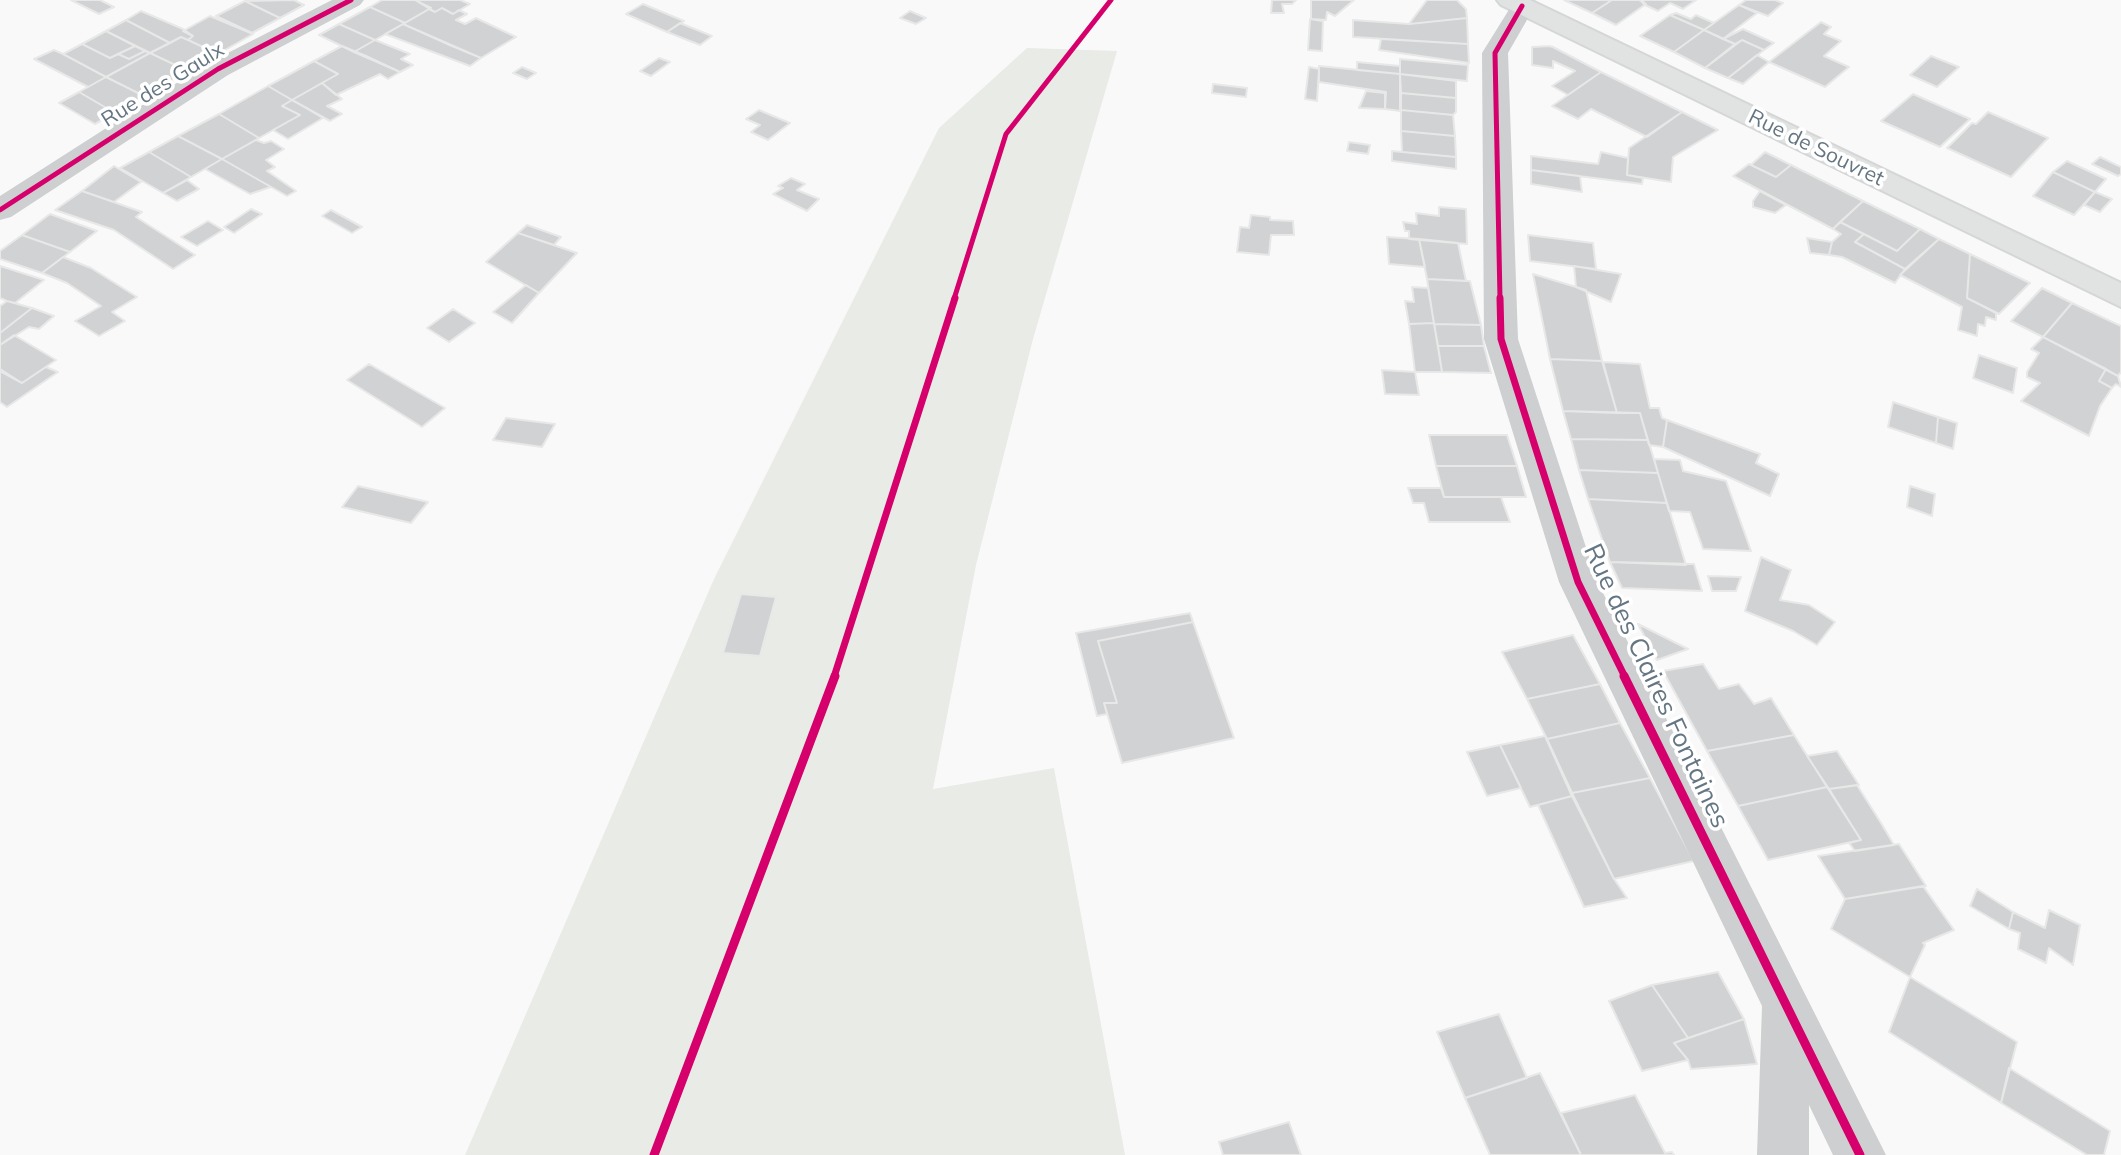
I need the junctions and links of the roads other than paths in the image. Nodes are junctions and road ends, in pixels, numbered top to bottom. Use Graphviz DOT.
graph roads {
  1 [pos="351,0"];
  2 [pos="1516,3"];
  3 [pos="0,210"];
  4 [pos="2121,296"];
  5 [pos="1785,1003"];
  6 [pos="1783,1155"];
  7 [pos="1860,1155"];
  1 -- 3 [label="street, Rue des Gaulx"];
  2 -- 4 [label="main road, Rue de Souvret"];
  2 -- 5 [label="street, Rue des Claires Fontaines"];
  5 -- 6 [label="street, Rue des Claires Fontaines"];
  5 -- 7 [label="street, Rue des Claires Fontaines"];
}
